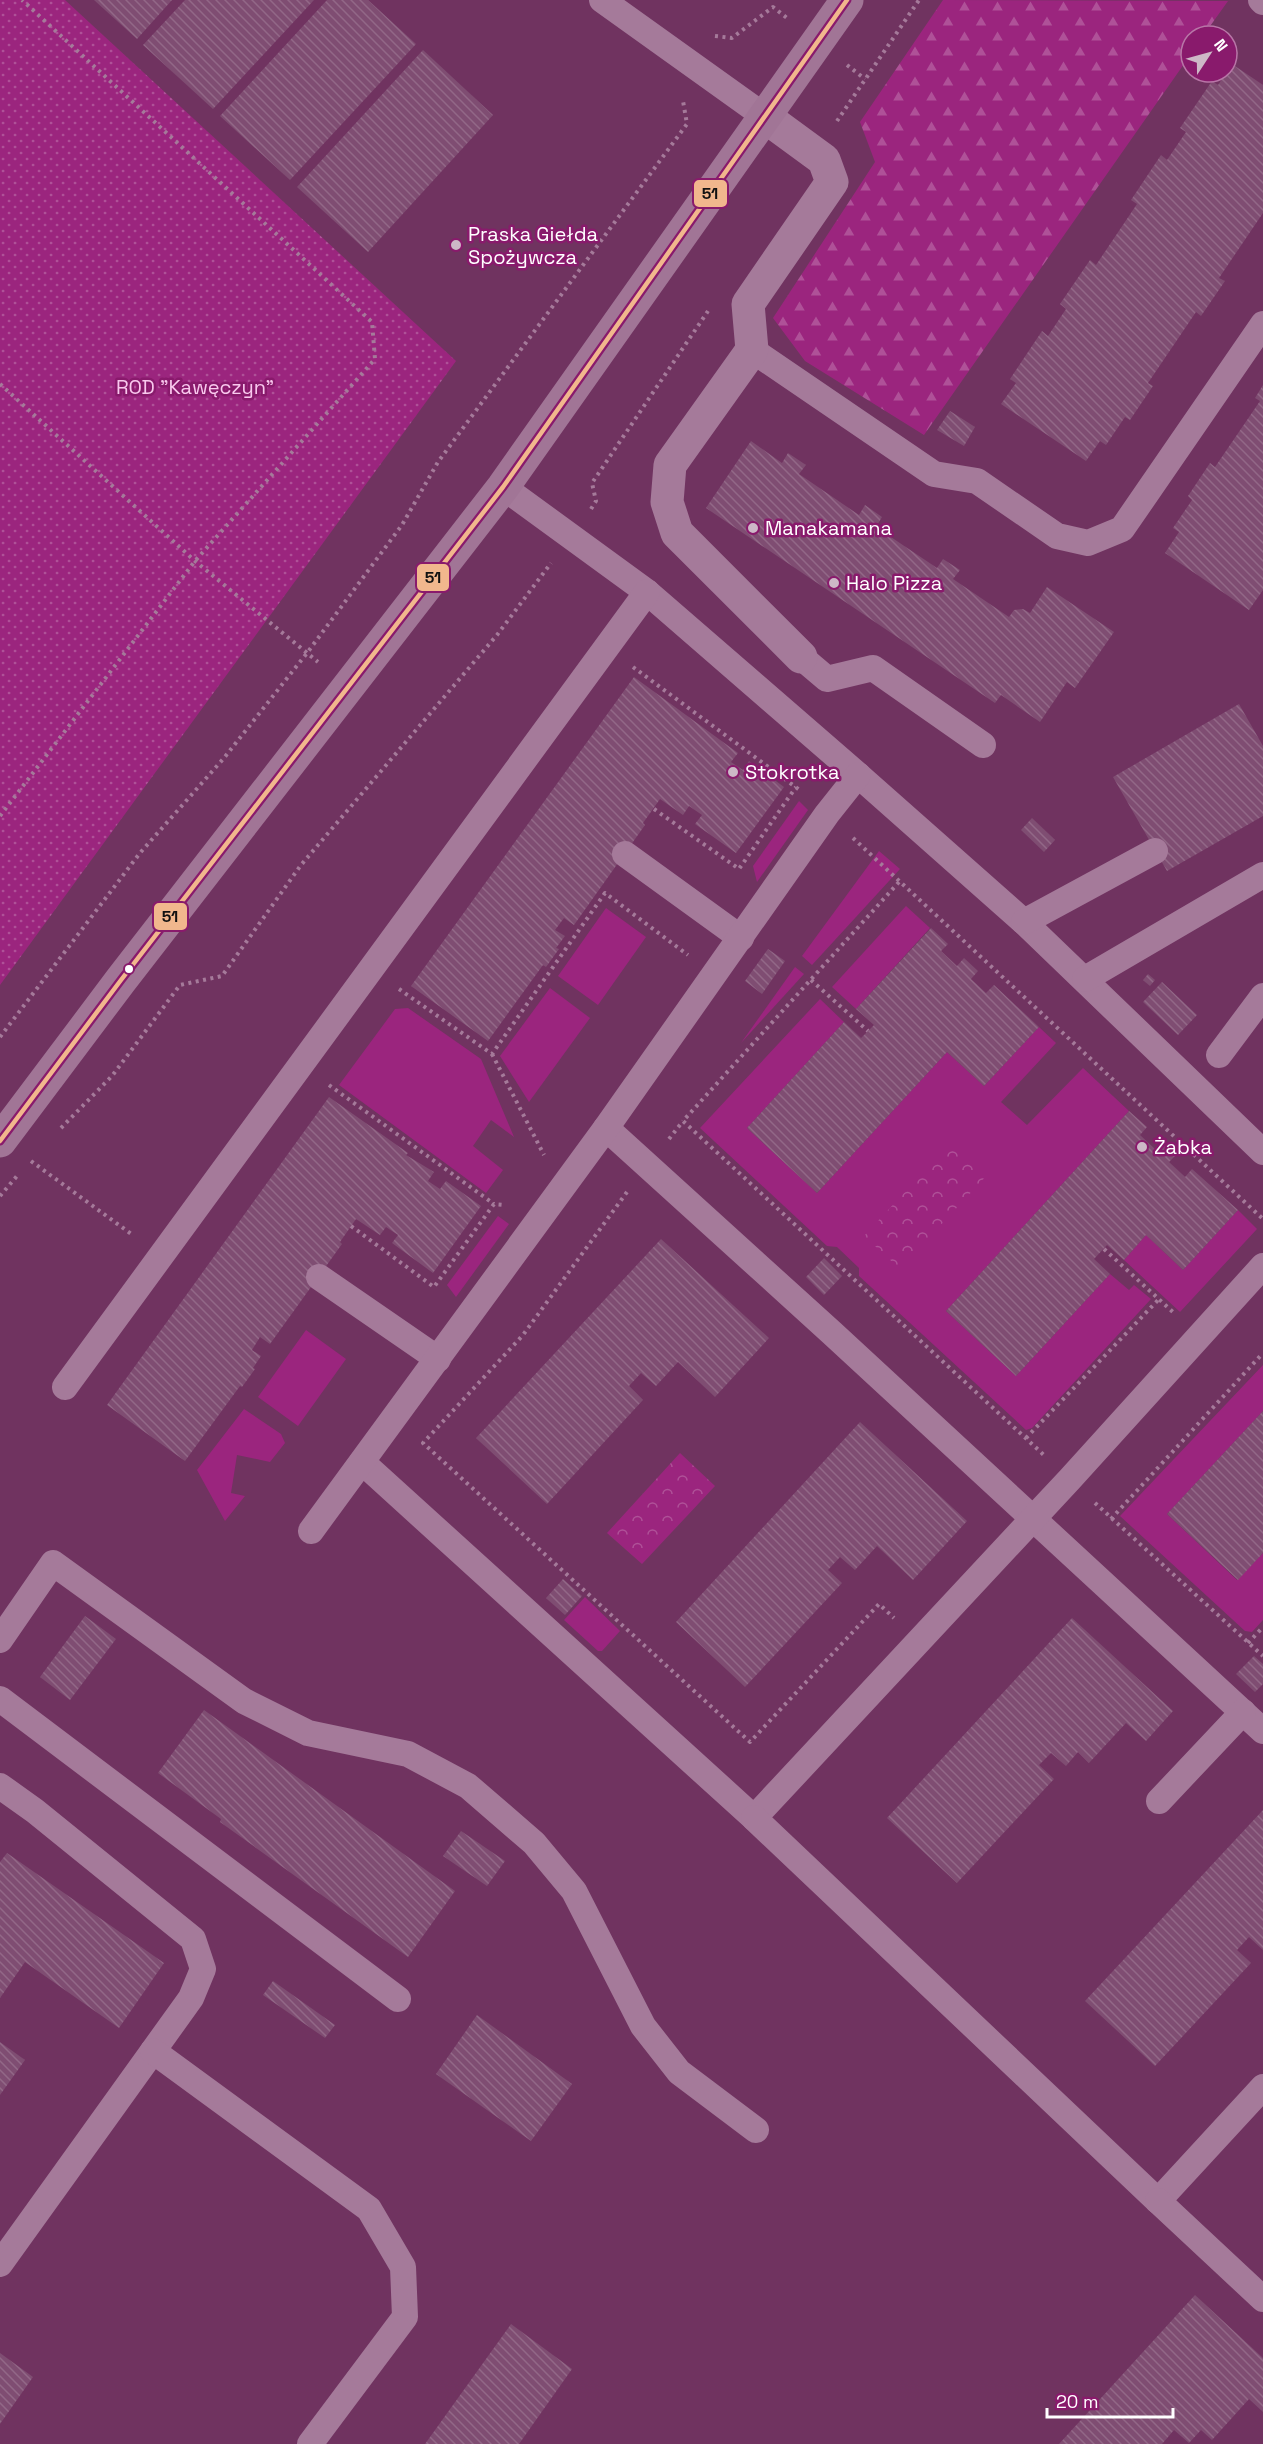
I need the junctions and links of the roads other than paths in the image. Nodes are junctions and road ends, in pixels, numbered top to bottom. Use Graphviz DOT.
graph roads {
  1 [pos="602,0"];
  2 [pos="847,0"];
  3 [pos="764,116"];
  4 [pos="1263,324"];
  5 [pos="752,350"];
  6 [pos="503,487"];
  7 [pos="647,592"];
  8 [pos="801,657"];
  9 [pos="983,745"];
  10 [pos="858,775"];
  11 [pos="1155,851"];
  12 [pos="625,854"];
  13 [pos="1263,875"];
  14 [pos="1024,922"];
  15 [pos="741,938"];
  16 [pos="1085,979"];
  17 [pos="1263,996"];
  18 [pos="1219,1055"];
  19 [pos="606,1128"];
  20 [pos="0,1141"];
  21 [pos="1263,1152"];
  22 [pos="1263,1266"];
  23 [pos="319,1277"];
  24 [pos="438,1359"];
  25 [pos="65,1387"];
  26 [pos="362,1462"];
  27 [pos="1032,1519"];
  28 [pos="311,1531"];
  29 [pos="0,1640"];
  30 [pos="0,1699"];
  31 [pos="1243,1712"];
  32 [pos="1263,1731"];
  33 [pos="0,1786"];
  34 [pos="1159,1801"];
  35 [pos="754,1818"];
  36 [pos="398,1999"];
  37 [pos="153,2051"];
  38 [pos="1263,2087"];
  39 [pos="756,2130"];
  40 [pos="1158,2201"];
  41 [pos="0,2264"];
  42 [pos="1263,2299"];
  43 [pos="310,2444"];
  1 -- 3 [label="lane"];
  2 -- 3 [label="street"];
  3 -- 5 [label="street"];
  3 -- 6 [label="street"];
  4 -- 5 [label="lane"];
  5 -- 8 [label="street"];
  6 -- 7 [label="lane"];
  6 -- 20 [label="street"];
  7 -- 10 [label="lane"];
  7 -- 25 [label="lane"];
  8 -- 9 [label="lane"];
  10 -- 14 [label="lane"];
  10 -- 15 [label="lane"];
  11 -- 14 [label="lane"];
  12 -- 15 [label="lane"];
  13 -- 16 [label="lane"];
  14 -- 16 [label="lane"];
  15 -- 19 [label="lane"];
  16 -- 21 [label="lane"];
  17 -- 18 [label="lane"];
  19 -- 24 [label="lane"];
  19 -- 27 [label="lane"];
  22 -- 27 [label="lane"];
  23 -- 24 [label="lane"];
  24 -- 26 [label="lane"];
  26 -- 28 [label="lane"];
  26 -- 35 [label="lane"];
  27 -- 31 [label="lane"];
  27 -- 35 [label="lane"];
  29 -- 39 [label="lane"];
  30 -- 36 [label="lane"];
  31 -- 32 [label="lane"];
  31 -- 34 [label="lane"];
  33 -- 37 [label="lane"];
  35 -- 40 [label="lane"];
  37 -- 41 [label="lane"];
  37 -- 43 [label="lane"];
  38 -- 40 [label="lane"];
  40 -- 42 [label="lane"];
}
